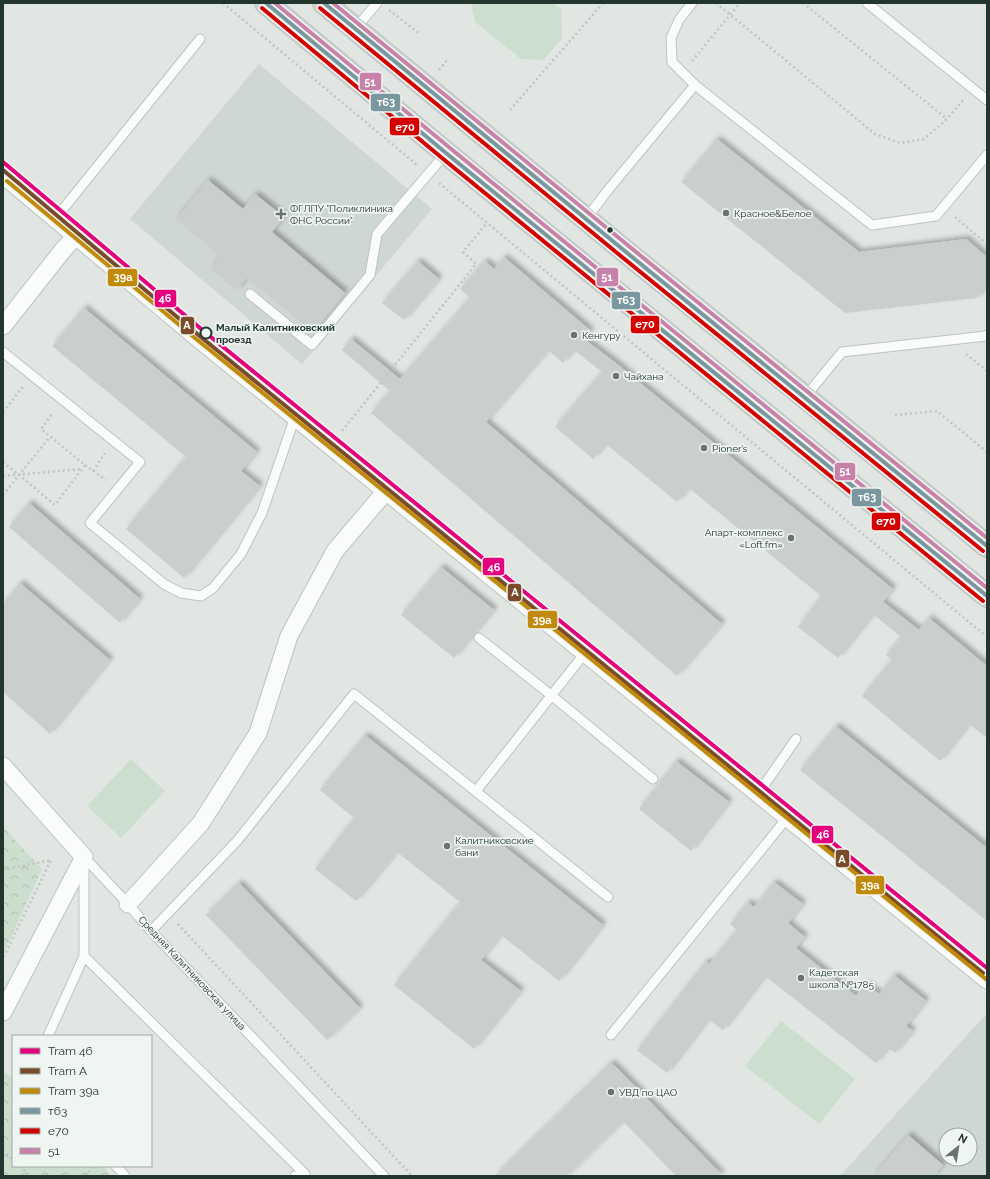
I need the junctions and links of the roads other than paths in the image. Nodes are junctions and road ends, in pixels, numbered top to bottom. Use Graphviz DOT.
graph roads {
  1 [pos="266,3"];
  2 [pos="324,3"];
  3 [pos="377,3"];
  4 [pos="692,3"];
  5 [pos="867,3"];
  6 [pos="355,28"];
  7 [pos="200,39"];
  8 [pos="695,85"];
  9 [pos="987,100"];
  10 [pos="446,152"];
  11 [pos="987,155"];
  12 [pos="3,175"];
  13 [pos="55,219"];
  14 [pos="586,219"];
  15 [pos="76,236"];
  16 [pos="250,294"];
  17 [pos="3,326"];
  18 [pos="987,335"];
  19 [pos="3,352"];
  20 [pos="805,397"];
  21 [pos="294,417"];
  22 [pos="386,491"];
  23 [pos="987,546"];
  24 [pos="987,596"];
  25 [pos="479,638"];
  26 [pos="585,653"];
  27 [pos="551,695"];
  28 [pos="796,739"];
  29 [pos="3,766"];
  30 [pos="653,779"];
  31 [pos="476,791"];
  32 [pos="758,794"];
  33 [pos="787,818"];
  34 [pos="84,857"];
  35 [pos="608,897"];
  36 [pos="128,904"];
  37 [pos="151,931"];
  38 [pos="84,956"];
  39 [pos="987,980"];
  40 [pos="3,1012"];
  41 [pos="48,1035"];
  42 [pos="611,1035"];
  43 [pos="117,1167"];
  44 [pos="125,1176"];
  45 [pos="295,1176"];
  46 [pos="384,1176"];
  1 -- 10 [label="main road"];
  2 -- 6 [label="main road"];
  3 -- 6 [label="lane"];
  4 -- 8 [label="lane"];
  5 -- 9 [label="lane"];
  6 -- 14 [label="main road"];
  7 -- 13 [label="lane"];
  8 -- 11 [label="lane"];
  8 -- 14 [label="lane"];
  10 -- 16 [label="lane"];
  10 -- 24 [label="main road"];
  12 -- 13 [label="street"];
  13 -- 15 [label="street"];
  14 -- 20 [label="main road"];
  15 -- 17 [label="street"];
  15 -- 21 [label="street"];
  18 -- 20 [label="lane"];
  19 -- 21 [label="lane"];
  20 -- 23 [label="main road"];
  21 -- 22 [label="street"];
  22 -- 26 [label="street"];
  22 -- 36 [label="street"];
  25 -- 27 [label="lane"];
  26 -- 27 [label="lane"];
  26 -- 32 [label="street"];
  27 -- 30 [label="lane"];
  27 -- 31 [label="lane"];
  28 -- 32 [label="lane"];
  29 -- 34 [label="street, Средняя Калитниковская улица"];
  31 -- 35 [label="lane"];
  31 -- 37 [label="lane"];
  32 -- 33 [label="street"];
  33 -- 39 [label="street"];
  33 -- 42 [label="lane"];
  34 -- 36 [label="lane, Средняя Калитниковская улица"];
  34 -- 38 [label="lane"];
  34 -- 40 [label="street"];
  36 -- 37 [label="lane, Средняя Калитниковская улица"];
  37 -- 46 [label="lane, Средняя Калитниковская улица"];
  38 -- 41 [label="lane"];
  38 -- 45 [label="lane"];
  43 -- 44 [label="lane"];
}
